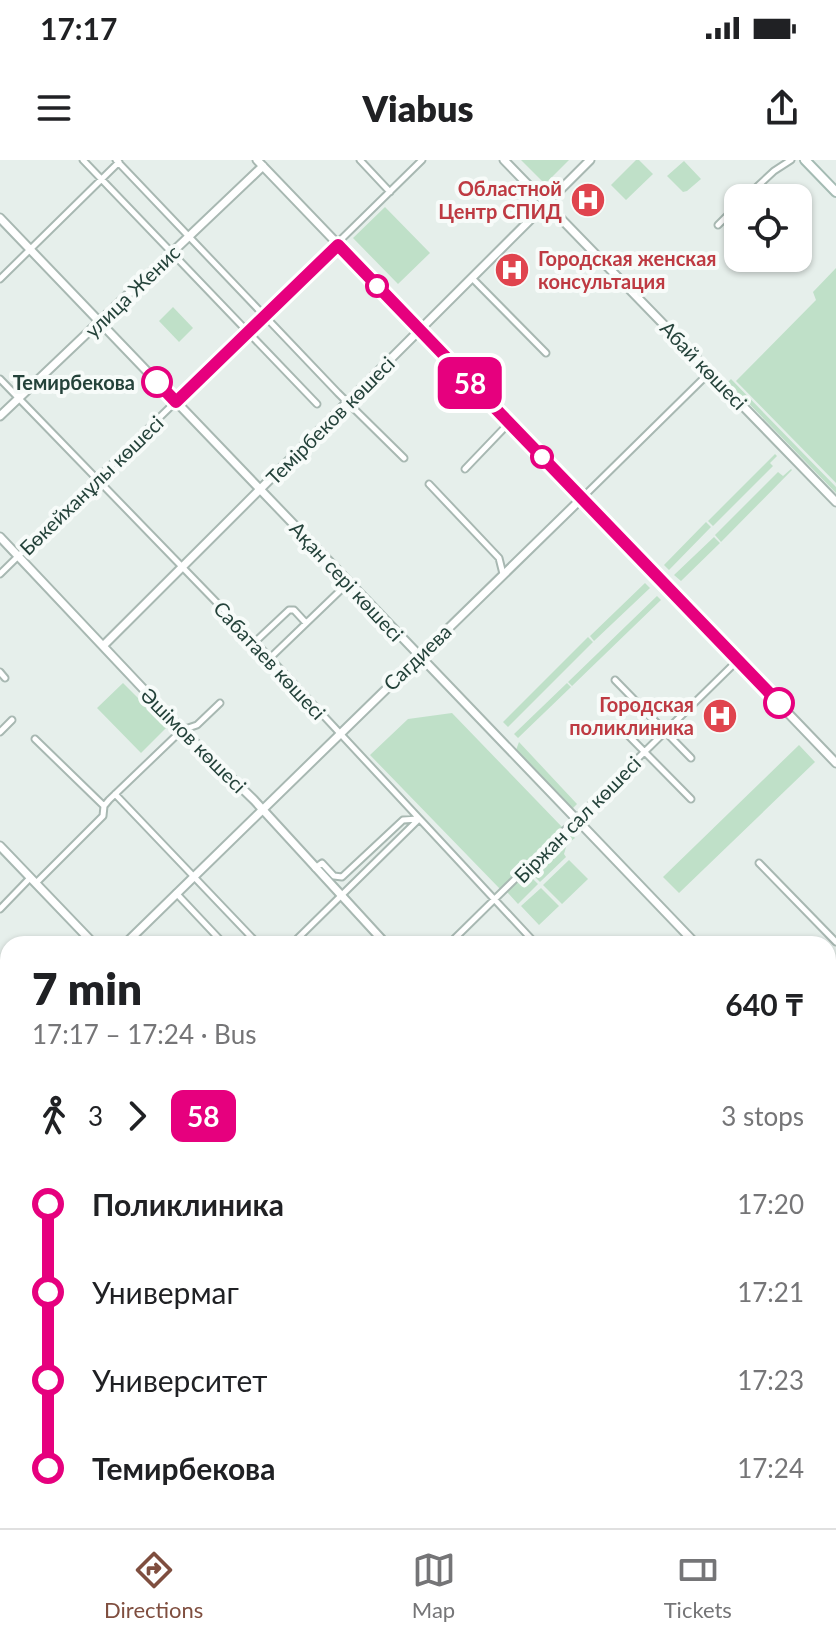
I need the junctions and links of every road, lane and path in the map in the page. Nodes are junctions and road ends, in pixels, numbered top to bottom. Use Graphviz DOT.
graph roads {
  1 [pos="83,160"];
  2 [pos="360,160"];
  3 [pos="422,160"];
  4 [pos="504,160"];
  5 [pos="590,160"];
  6 [pos="791,160"];
  7 [pos="805,160"];
  8 [pos="118,161"];
  9 [pos="259,162"];
  10 [pos="101,179"];
  11 [pos="760,184"];
  12 [pos="390,192"];
  13 [pos="836,192"];
  14 [pos="546,203"];
  15 [pos="0,218"];
  16 [pos="724,219"];
  17 [pos="718,225"];
  18 [pos="190,236"];
  19 [pos="338,245"];
  20 [pos="30,250"];
  21 [pos="171,253"];
  22 [pos="472,278"];
  23 [pos="0,279"];
  24 [pos="264,315"];
  25 [pos="99,322"];
  26 [pos="420,330"];
  27 [pos="248,332"];
  28 [pos="546,353"];
  29 [pos="710,372"];
  30 [pos="0,379"];
  31 [pos="18,398"];
  32 [pos="176,402"];
  33 [pos="348,402"];
  34 [pos="317,404"];
  35 [pos="0,416"];
  36 [pos="509,423"];
  37 [pos="404,458"];
  38 [pos="465,469"];
  39 [pos="97,478"];
  40 [pos="429,484"];
  41 [pos="260,489"];
  42 [pos="582,498"];
  43 [pos="836,502"];
  44 [pos="0,537"];
  45 [pos="18,556"];
  46 [pos="183,567"];
  47 [pos="0,574"];
  48 [pos="503,574"];
  49 [pos="349,582"];
  50 [pos="306,623"];
  51 [pos="255,642"];
  52 [pos="103,646"];
  53 [pos="418,656"];
  54 [pos="270,658"];
  55 [pos="738,660"];
  56 [pos="0,672"];
  57 [pos="5,678"];
  58 [pos="615,680"];
  59 [pos="220,703"];
  60 [pos="12,720"];
  61 [pos="617,728"];
  62 [pos="182,730"];
  63 [pos="0,732"];
  64 [pos="664,732"];
  65 [pos="339,733"];
  66 [pos="35,739"];
  67 [pos="645,752"];
  68 [pos="691,758"];
  69 [pos="836,763"];
  70 [pos="115,794"];
  71 [pos="691,799"];
  72 [pos="104,806"];
  73 [pos="262,810"];
  74 [pos="419,819"];
  75 [pos="577,821"];
  76 [pos="0,846"];
  77 [pos="759,863"];
  78 [pos="315,868"];
  79 [pos="194,876"];
  80 [pos="33,881"];
  81 [pos="176,893"];
  82 [pos="340,896"];
  83 [pos="495,899"];
  84 [pos="0,909"];
  85 [pos="86,936"];
  86 [pos="133,936"];
  87 [pos="216,936"];
  88 [pos="250,936"];
  89 [pos="300,936"];
  90 [pos="378,936"];
  91 [pos="457,936"];
  92 [pos="529,936"];
  93 [pos="688,936"];
  94 [pos="830,936"];
  1 -- 10 [label="street"];
  2 -- 12 [label="street"];
  3 -- 12 [label="street, Бөкейханұлы көшесі"];
  4 -- 14 [label="street, Абай көшесі"];
  5 -- 14 [label="street, Темірбеков көшесі"];
  6 -- 11 [label="street"];
  7 -- 13 [label="main road"];
  8 -- 10 [label="street"];
  8 -- 18 [label="street"];
  9 -- 18 [label="street, улица Женис"];
  9 -- 19 [label="street"];
  10 -- 20 [label="street"];
  10 -- 21 [label="street"];
  12 -- 19 [label="street, Бөкейханұлы көшесі"];
  14 -- 22 [label="street, Темірбеков көшесі"];
  14 -- 29 [label="street, Абай көшесі"];
  15 -- 20 [label="street, Ақан сері көшесі"];
  16 -- 17 [label="street"];
  18 -- 21 [label="street, улица Женис"];
  18 -- 24 [label="street"];
  19 -- 24 [label="street, Бөкейханұлы көшесі"];
  19 -- 26 [label="street"];
  20 -- 23 [label="street"];
  20 -- 25 [label="street, Ақан сері көшесі"];
  21 -- 25 [label="street, улица Женис"];
  21 -- 27 [label="street"];
  22 -- 26 [label="street, Темірбеков көшесі"];
  22 -- 28 [label="street"];
  24 -- 27 [label="street, Бөкейханұлы көшесі"];
  24 -- 33 [label="street"];
  25 -- 31 [label="street, улица Женис"];
  25 -- 32 [label="street, Ақан сері көшесі"];
  26 -- 33 [label="street, Темірбеков көшесі"];
  26 -- 36 [label="street"];
  27 -- 32 [label="street, Бөкейханұлы көшесі"];
  27 -- 34 [label="street"];
  29 -- 42 [label="street, Сагдиева"];
  29 -- 43 [label="street, Абай көшесі"];
  30 -- 31 [label="street, Сабатаев көшесі"];
  31 -- 35 [label="street, улица Женис"];
  31 -- 39 [label="street, Сабатаев көшесі"];
  32 -- 39 [label="street, Бөкейханұлы көшесі"];
  32 -- 41 [label="street, Ақан сері көшесі"];
  33 -- 37 [label="street"];
  33 -- 41 [label="street, Темірбеков көшесі"];
  36 -- 38 [label="street"];
  36 -- 42 [label="street"];
  39 -- 45 [label="street, Бөкейханұлы көшесі"];
  39 -- 46 [label="street, Сабатаев көшесі"];
  40 -- 48 [label="street"];
  41 -- 46 [label="street, Темірбеков көшесі"];
  41 -- 49 [label="street, Ақан сері көшесі"];
  42 -- 48 [label="street, Сагдиева"];
  42 -- 55 [label="street"];
  44 -- 45 [label="street, Әшімов көшесі"];
  45 -- 47 [label="street, Бөкейханұлы көшесі"];
  45 -- 52 [label="street, Әшімов көшесі"];
  46 -- 51 [label="street, Сабатаев көшесі"];
  46 -- 52 [label="street, Темірбеков көшесі"];
  48 -- 53 [label="street, Сагдиева"];
  49 -- 50 [label="street"];
  49 -- 53 [label="street, Ақан сері көшесі"];
  50 -- 51 [label="street"];
  50 -- 54 [label="street"];
  51 -- 54 [label="street, Сабатаев көшесі"];
  52 -- 62 [label="street, Әшімов көшесі"];
  53 -- 65 [label="street, Сагдиева"];
  53 -- 75 [label="street, Ақан сері көшесі"];
  54 -- 65 [label="street, Сабатаев көшесі"];
  55 -- 64 [label="street, Біржан сал көшесі"];
  55 -- 69 [label="street"];
  56 -- 57 [label="street"];
  58 -- 64 [label="street"];
  59 -- 62 [label="street"];
  60 -- 63 [label="street"];
  61 -- 67 [label="street"];
  62 -- 70 [label="street"];
  62 -- 73 [label="street, Әшімов көшесі"];
  64 -- 67 [label="street, Біржан сал көшесі"];
  64 -- 68 [label="street"];
  65 -- 73 [label="street, Сагдиева"];
  65 -- 74 [label="street, Сабатаев көшесі"];
  66 -- 72 [label="street"];
  67 -- 71 [label="street"];
  67 -- 75 [label="street, Біржан сал көшесі"];
  70 -- 72 [label="street"];
  70 -- 79 [label="street"];
  72 -- 80 [label="street"];
  73 -- 78 [label="street, Әшімов көшесі"];
  73 -- 79 [label="street, Сагдиева"];
  74 -- 78 [label="street"];
  74 -- 82 [label="street"];
  74 -- 83 [label="street, Сабатаев көшесі"];
  75 -- 83 [label="street, Біржан сал көшесі"];
  75 -- 93 [label="street, Ақан сері көшесі"];
  76 -- 80 [label="street"];
  77 -- 94 [label="street"];
  78 -- 82 [label="street, Әшімов көшесі"];
  79 -- 81 [label="street, Сагдиева"];
  79 -- 88 [label="street"];
  80 -- 84 [label="street"];
  80 -- 85 [label="street"];
  81 -- 86 [label="street, Сагдиева"];
  81 -- 87 [label="street"];
  82 -- 89 [label="street"];
  82 -- 90 [label="street, Әшімов көшесі"];
  83 -- 91 [label="street, Біржан сал көшесі"];
  83 -- 92 [label="street, Сабатаев көшесі"];
}
